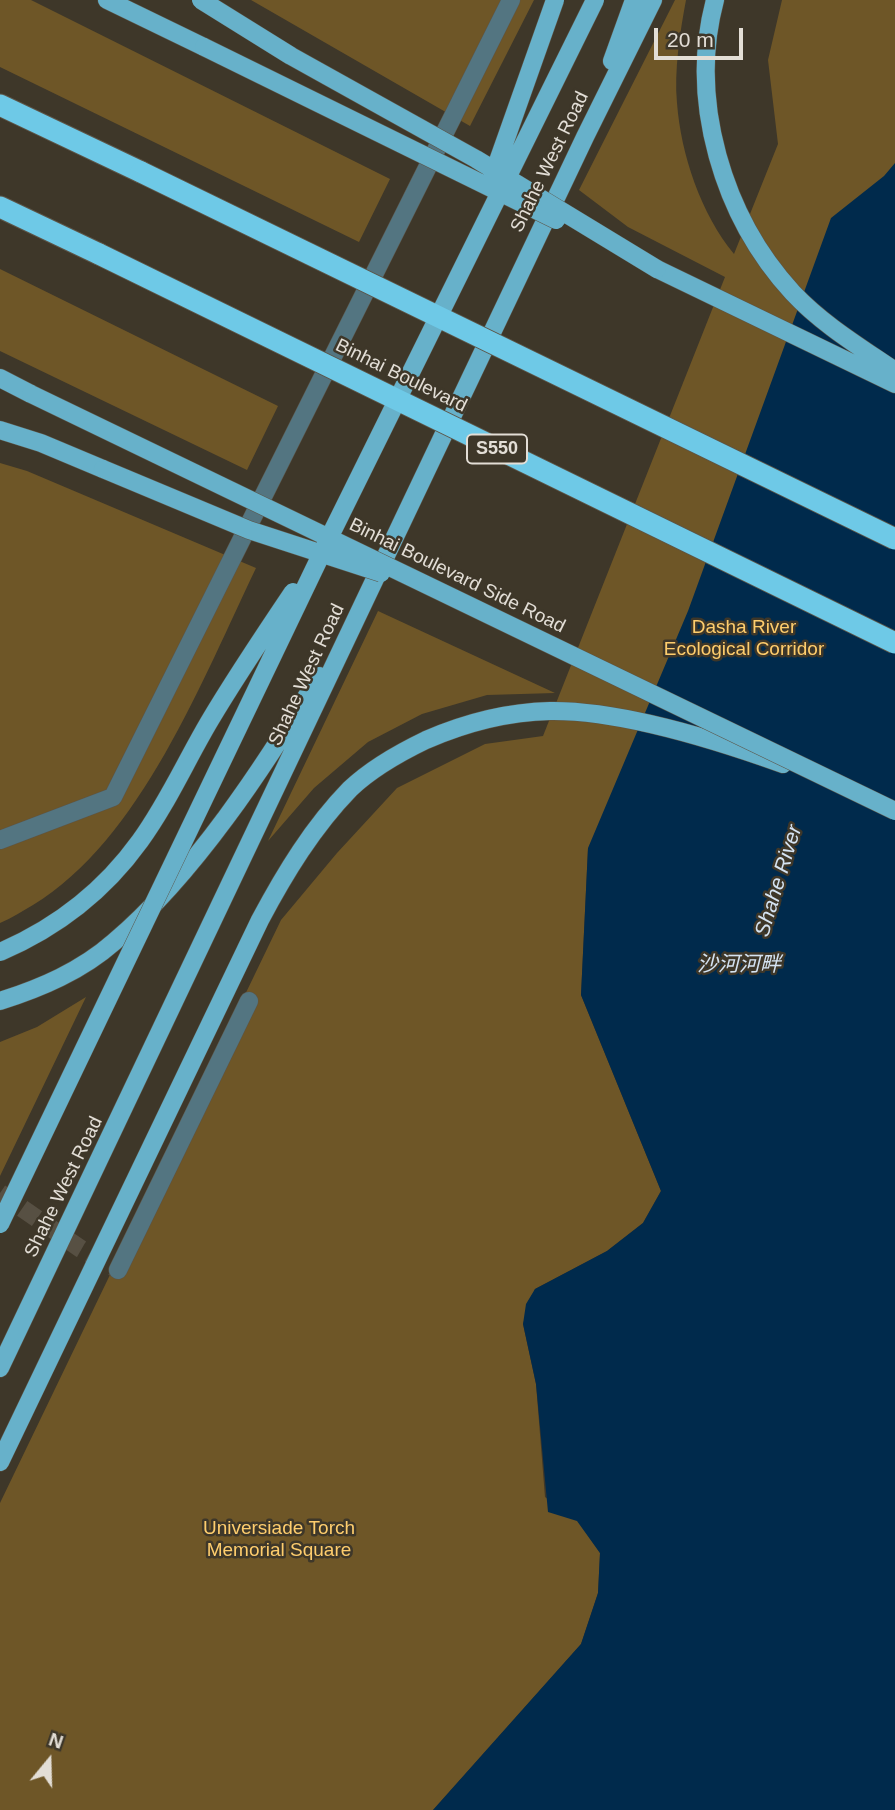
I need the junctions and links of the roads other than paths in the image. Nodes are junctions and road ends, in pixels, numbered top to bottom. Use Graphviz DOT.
graph roads {
  1 [pos="107,0"];
  2 [pos="201,0"];
  3 [pos="510,0"];
  4 [pos="555,0"];
  5 [pos="595,0"];
  6 [pos="634,0"];
  7 [pos="653,0"];
  8 [pos="715,0"];
  9 [pos="0,105"];
  10 [pos="585,137"];
  11 [pos="0,207"];
  12 [pos="657,269"];
  13 [pos="452,294"];
  14 [pos="895,371"];
  15 [pos="0,378"];
  16 [pos="895,384"];
  17 [pos="0,430"];
  18 [pos="331,534"];
  19 [pos="895,539"];
  20 [pos="373,585"];
  21 [pos="466,604"];
  22 [pos="895,643"];
  23 [pos="842,785"];
  24 [pos="895,811"];
  25 [pos="0,840"];
  26 [pos="0,951"];
  27 [pos="0,1001"];
  28 [pos="248,1001"];
  29 [pos="0,1224"];
  30 [pos="118,1270"];
  31 [pos="0,1368"];
  32 [pos="0,1462"];
  1 -- 12 [label="main road, bridge"];
  2 -- 12 [label="main road, bridge"];
  3 -- 25 [label="lane"];
  4 -- 13 [label="main road, bridge"];
  5 -- 13 [label="main road, Shahe West Road, bridge"];
  6 -- 10 [label="main road"];
  7 -- 10 [label="main road, Shahe West Road"];
  8 -- 14 [label="main road"];
  9 -- 19 [label="highway, bridge"];
  10 -- 20 [label="main road, Shahe West Road"];
  11 -- 22 [label="highway, Binhai Boulevard / S550, bridge"];
  12 -- 16 [label="main road"];
  13 -- 18 [label="main road, Shahe West Road, bridge"];
  15 -- 21 [label="main road, Binhai Boulevard Side Road, bridge"];
  17 -- 21 [label="main road, bridge"];
  18 -- 26 [label="main road, bridge"];
  18 -- 29 [label="main road, Shahe West Road, bridge"];
  20 -- 27 [label="main road"];
  20 -- 31 [label="main road, Shahe West Road"];
  21 -- 23 [label="main road, Binhai Boulevard Side Road, bridge"];
  23 -- 24 [label="main road, Binhai Boulevard Side Road, bridge"];
  23 -- 32 [label="main road, bridge"];
  28 -- 30 [label="lane"];
}
